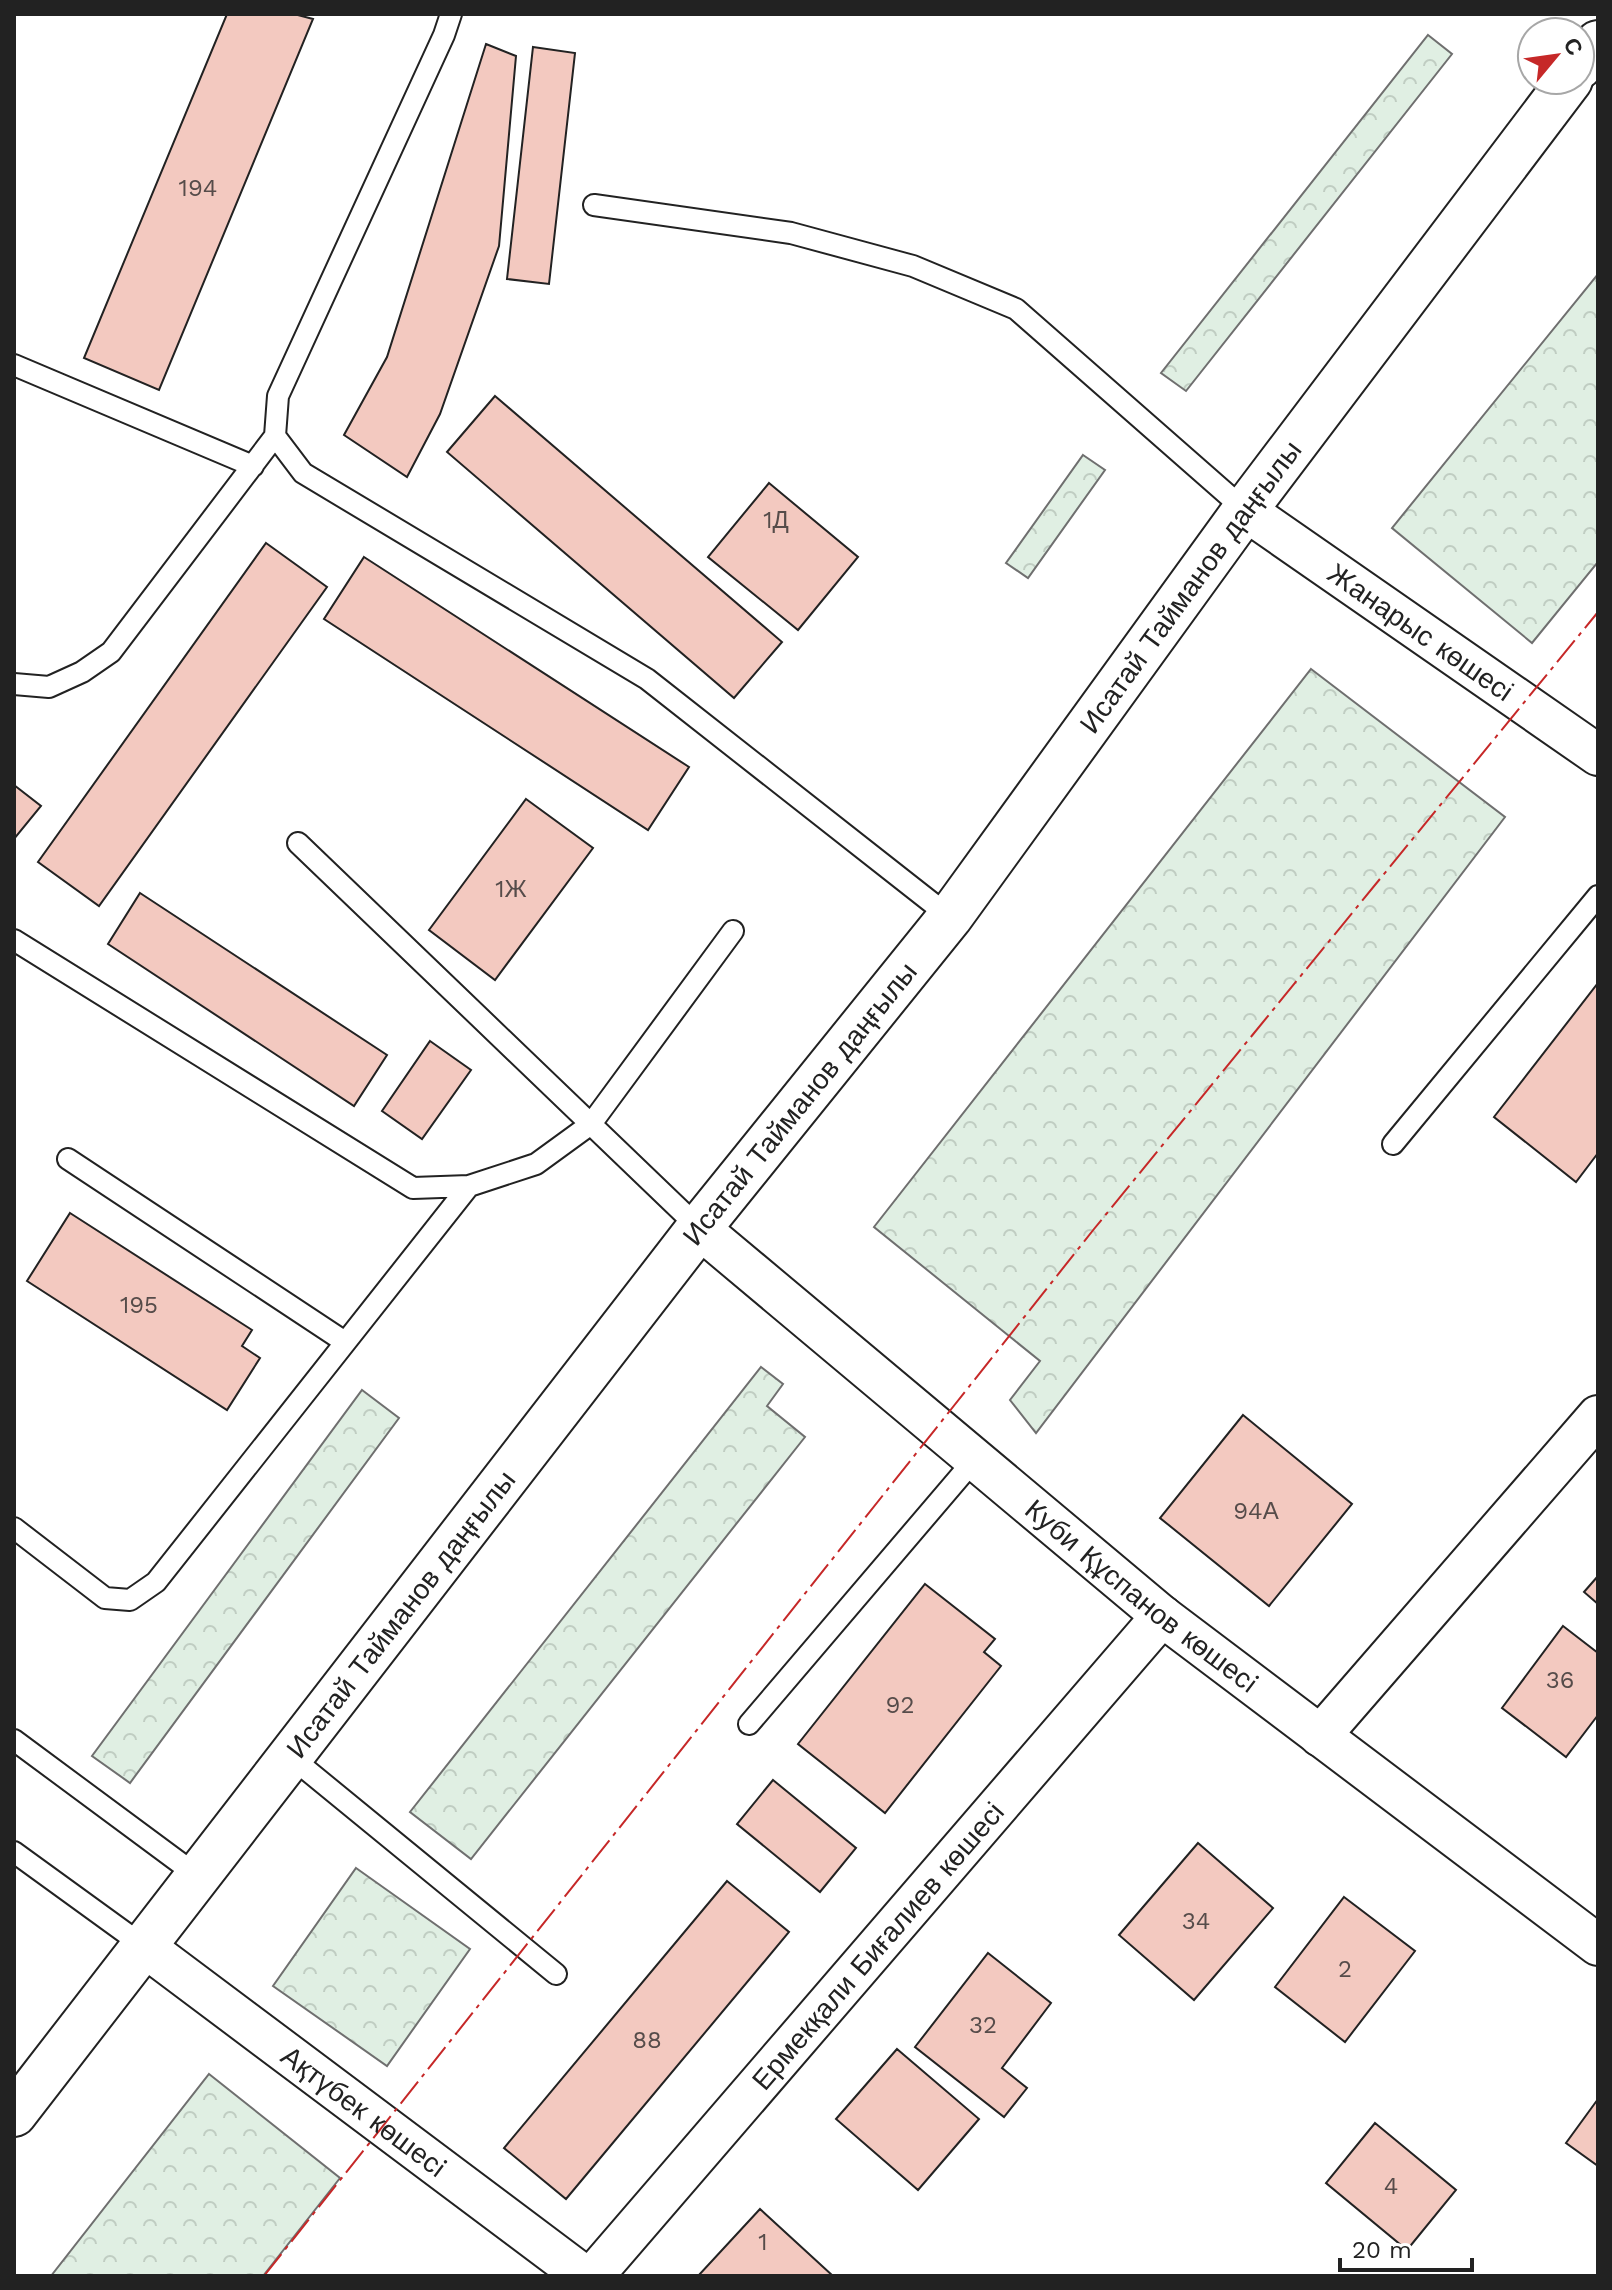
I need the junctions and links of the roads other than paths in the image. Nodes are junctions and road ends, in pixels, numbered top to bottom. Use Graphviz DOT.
graph roads {
  1 [pos="451,14"];
  2 [pos="1558,96"];
  3 [pos="594,205"];
  4 [pos="14,365"];
  5 [pos="275,436"];
  6 [pos="253,466"];
  7 [pos="1245,510"];
  8 [pos="14,684"];
  9 [pos="1598,755"];
  10 [pos="298,843"];
  11 [pos="1598,896"];
  12 [pos="950,917"];
  13 [pos="733,931"];
  14 [pos="14,940"];
  15 [pos="591,1124"];
  16 [pos="1393,1144"];
  17 [pos="68,1159"];
  18 [pos="469,1186"];
  19 [pos="699,1228"];
  20 [pos="345,1342"];
  21 [pos="1598,1416"];
  22 [pos="975,1459"];
  23 [pos="14,1528"];
  24 [pos="1162,1616"];
  25 [pos="749,1724"];
  26 [pos="1320,1736"];
  27 [pos="14,1740"];
  28 [pos="291,1757"];
  29 [pos="14,1852"];
  30 [pos="199,1877"];
  31 [pos="1598,1945"];
  32 [pos="145,1947"];
  33 [pos="556,1974"];
  34 [pos="14,2114"];
  35 [pos="584,2276"];
  36 [pos="593,2276"];
  1 -- 5 [label="lane"];
  2 -- 7 [label="main road, Исатай Тайманов даңғылы"];
  3 -- 7 [label="lane"];
  4 -- 6 [label="lane"];
  5 -- 6 [label="lane"];
  5 -- 12 [label="lane"];
  6 -- 8 [label="lane"];
  7 -- 9 [label="street, Жанарыс көшесі"];
  7 -- 12 [label="main road, Исатай Тайманов даңғылы"];
  10 -- 15 [label="lane"];
  11 -- 16 [label="lane"];
  12 -- 19 [label="main road, Исатай Тайманов даңғылы"];
  13 -- 15 [label="lane"];
  14 -- 18 [label="lane"];
  15 -- 18 [label="lane"];
  15 -- 19 [label="lane"];
  17 -- 20 [label="lane"];
  18 -- 20 [label="lane"];
  19 -- 22 [label="street, Куби Құспанов көшесi"];
  19 -- 28 [label="main road, Исатай Тайманов даңғылы"];
  20 -- 23 [label="lane"];
  21 -- 26 [label="street"];
  22 -- 24 [label="street, Куби Құспанов көшесi"];
  22 -- 25 [label="lane"];
  24 -- 26 [label="street, Куби Құспанов көшесi"];
  24 -- 36 [label="street, Ермекқали Биғалиев көшесі"];
  26 -- 31 [label="street, Куби Құспанов көшесi"];
  27 -- 30 [label="lane"];
  28 -- 30 [label="main road, Исатай Тайманов даңғылы"];
  28 -- 33 [label="lane"];
  29 -- 32 [label="lane"];
  30 -- 32 [label="main road, Исатай Тайманов даңғылы"];
  32 -- 34 [label="main road, Исатай Тайманов даңғылы"];
  32 -- 35 [label="street, Ақтүбек көшесi"];
}
